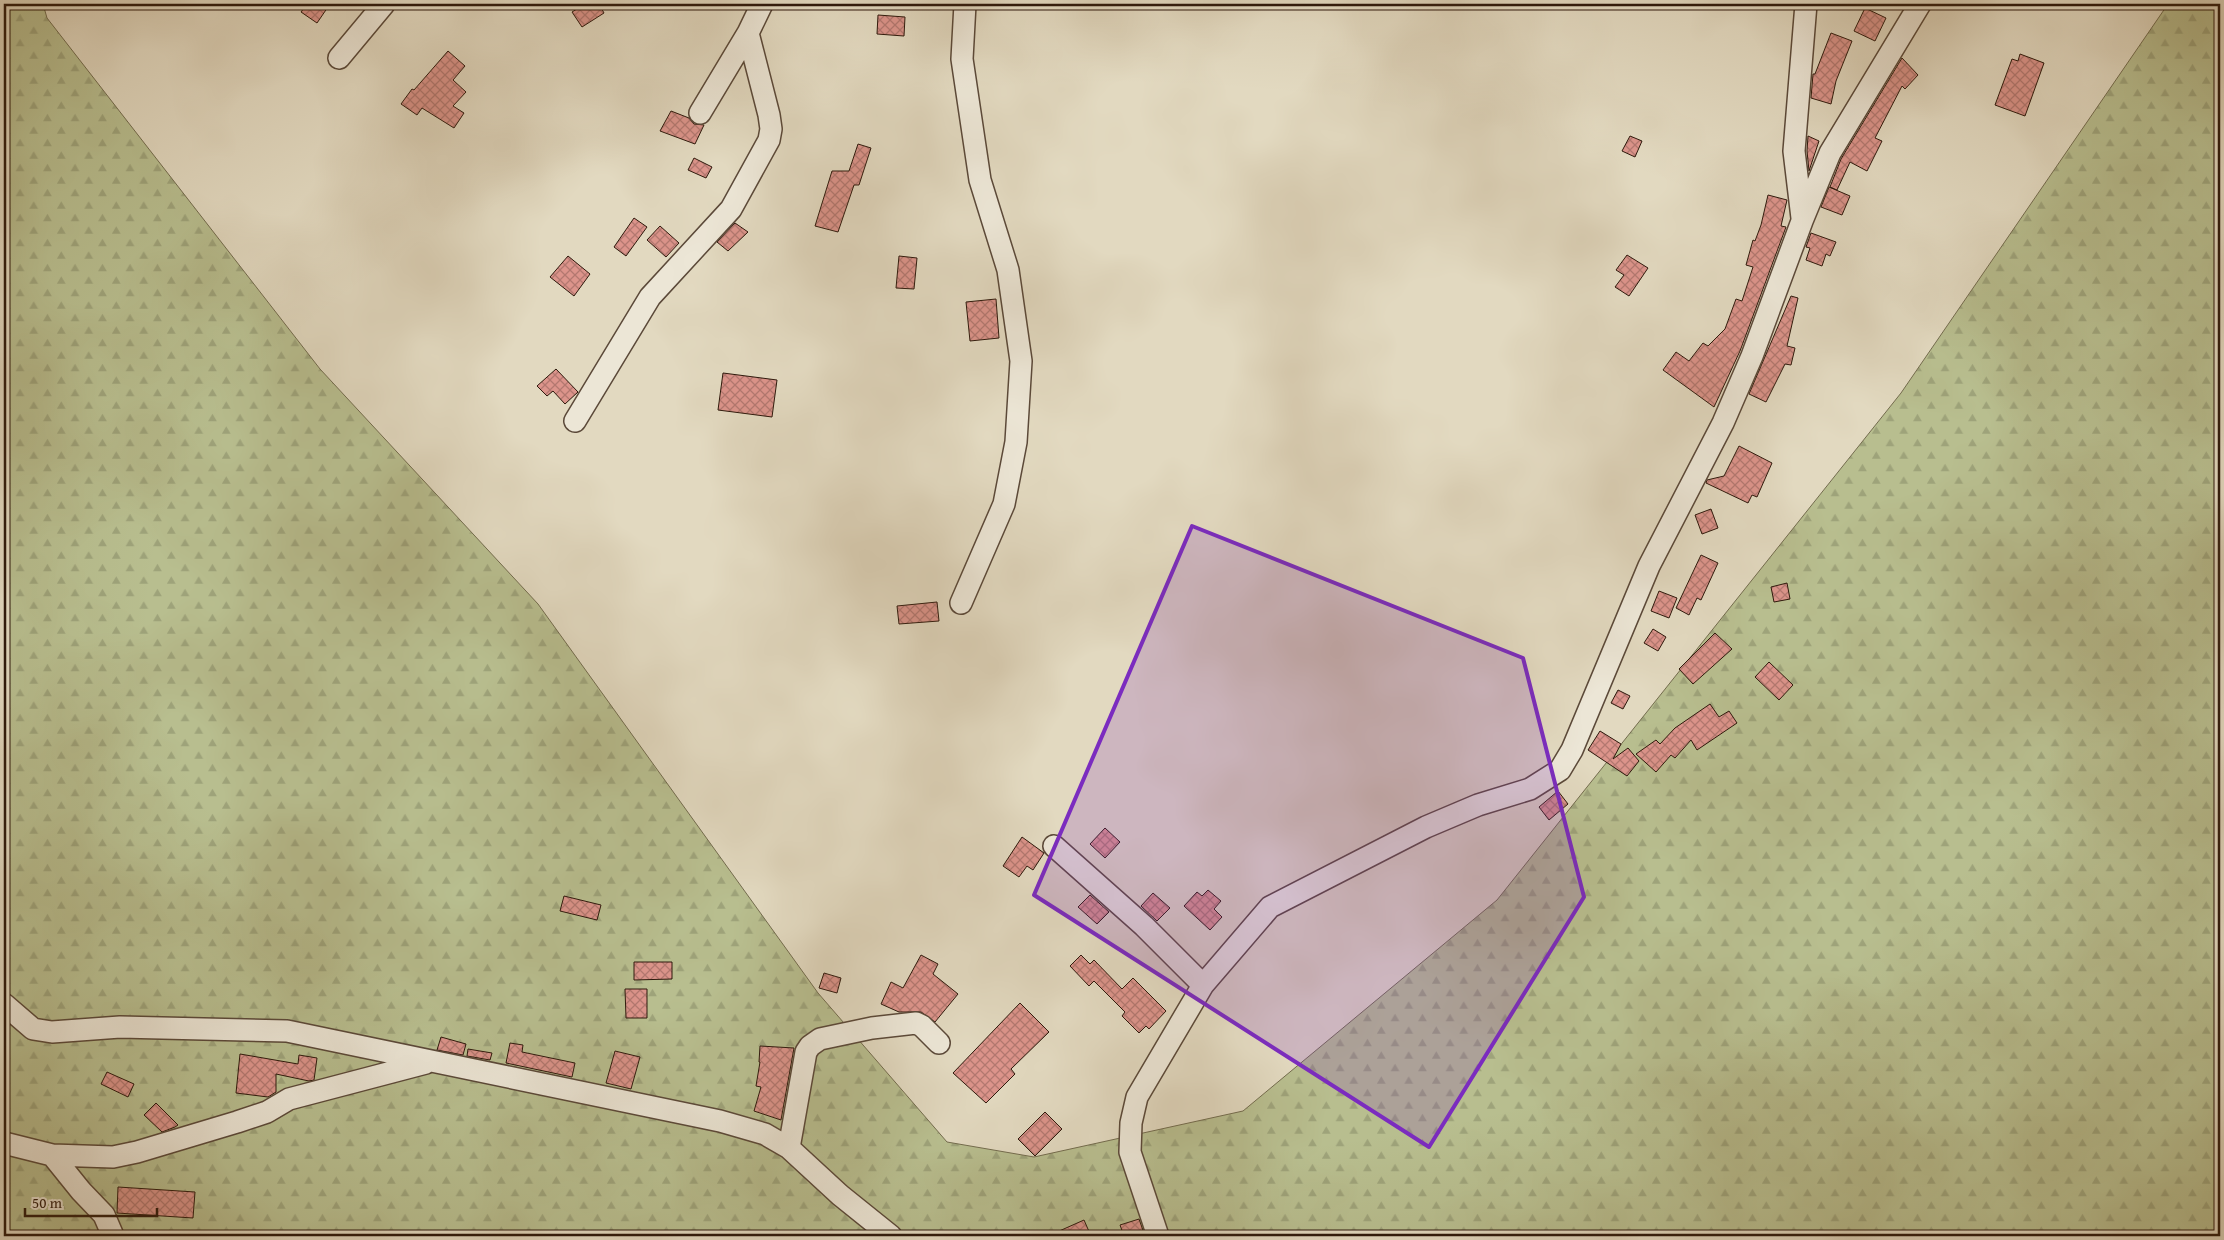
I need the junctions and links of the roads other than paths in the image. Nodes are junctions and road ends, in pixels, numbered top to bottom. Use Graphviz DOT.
graph roads {
  1 [pos="384,4"];
  2 [pos="762,4"];
  3 [pos="964,4"];
  4 [pos="1806,4"];
  5 [pos="1920,4"];
  6 [pos="748,33"];
  7 [pos="338,58"];
  8 [pos="700,113"];
  9 [pos="1802,221"];
  10 [pos="575,421"];
  11 [pos="961,603"];
  12 [pos="1054,846"];
  13 [pos="1203,985"];
  14 [pos="4,1004"];
  15 [pos="939,1043"];
  16 [pos="432,1062"];
  17 [pos="4,1143"];
  18 [pos="789,1148"];
  19 [pos="52,1156"];
  20 [pos="113,1236"];
  21 [pos="891,1236"];
  22 [pos="1158,1236"];
  1 -- 7 [label="street"];
  2 -- 6 [label="street"];
  3 -- 11 [label="street"];
  4 -- 9 [label="street"];
  5 -- 9 [label="street"];
  6 -- 8 [label="street"];
  6 -- 10 [label="street"];
  9 -- 13 [label="street"];
  12 -- 13 [label="street"];
  13 -- 22 [label="street"];
  14 -- 16 [label="street"];
  15 -- 18 [label="street"];
  16 -- 18 [label="street"];
  16 -- 19 [label="street"];
  17 -- 19 [label="street"];
  18 -- 21 [label="street"];
  19 -- 20 [label="street"];
}
